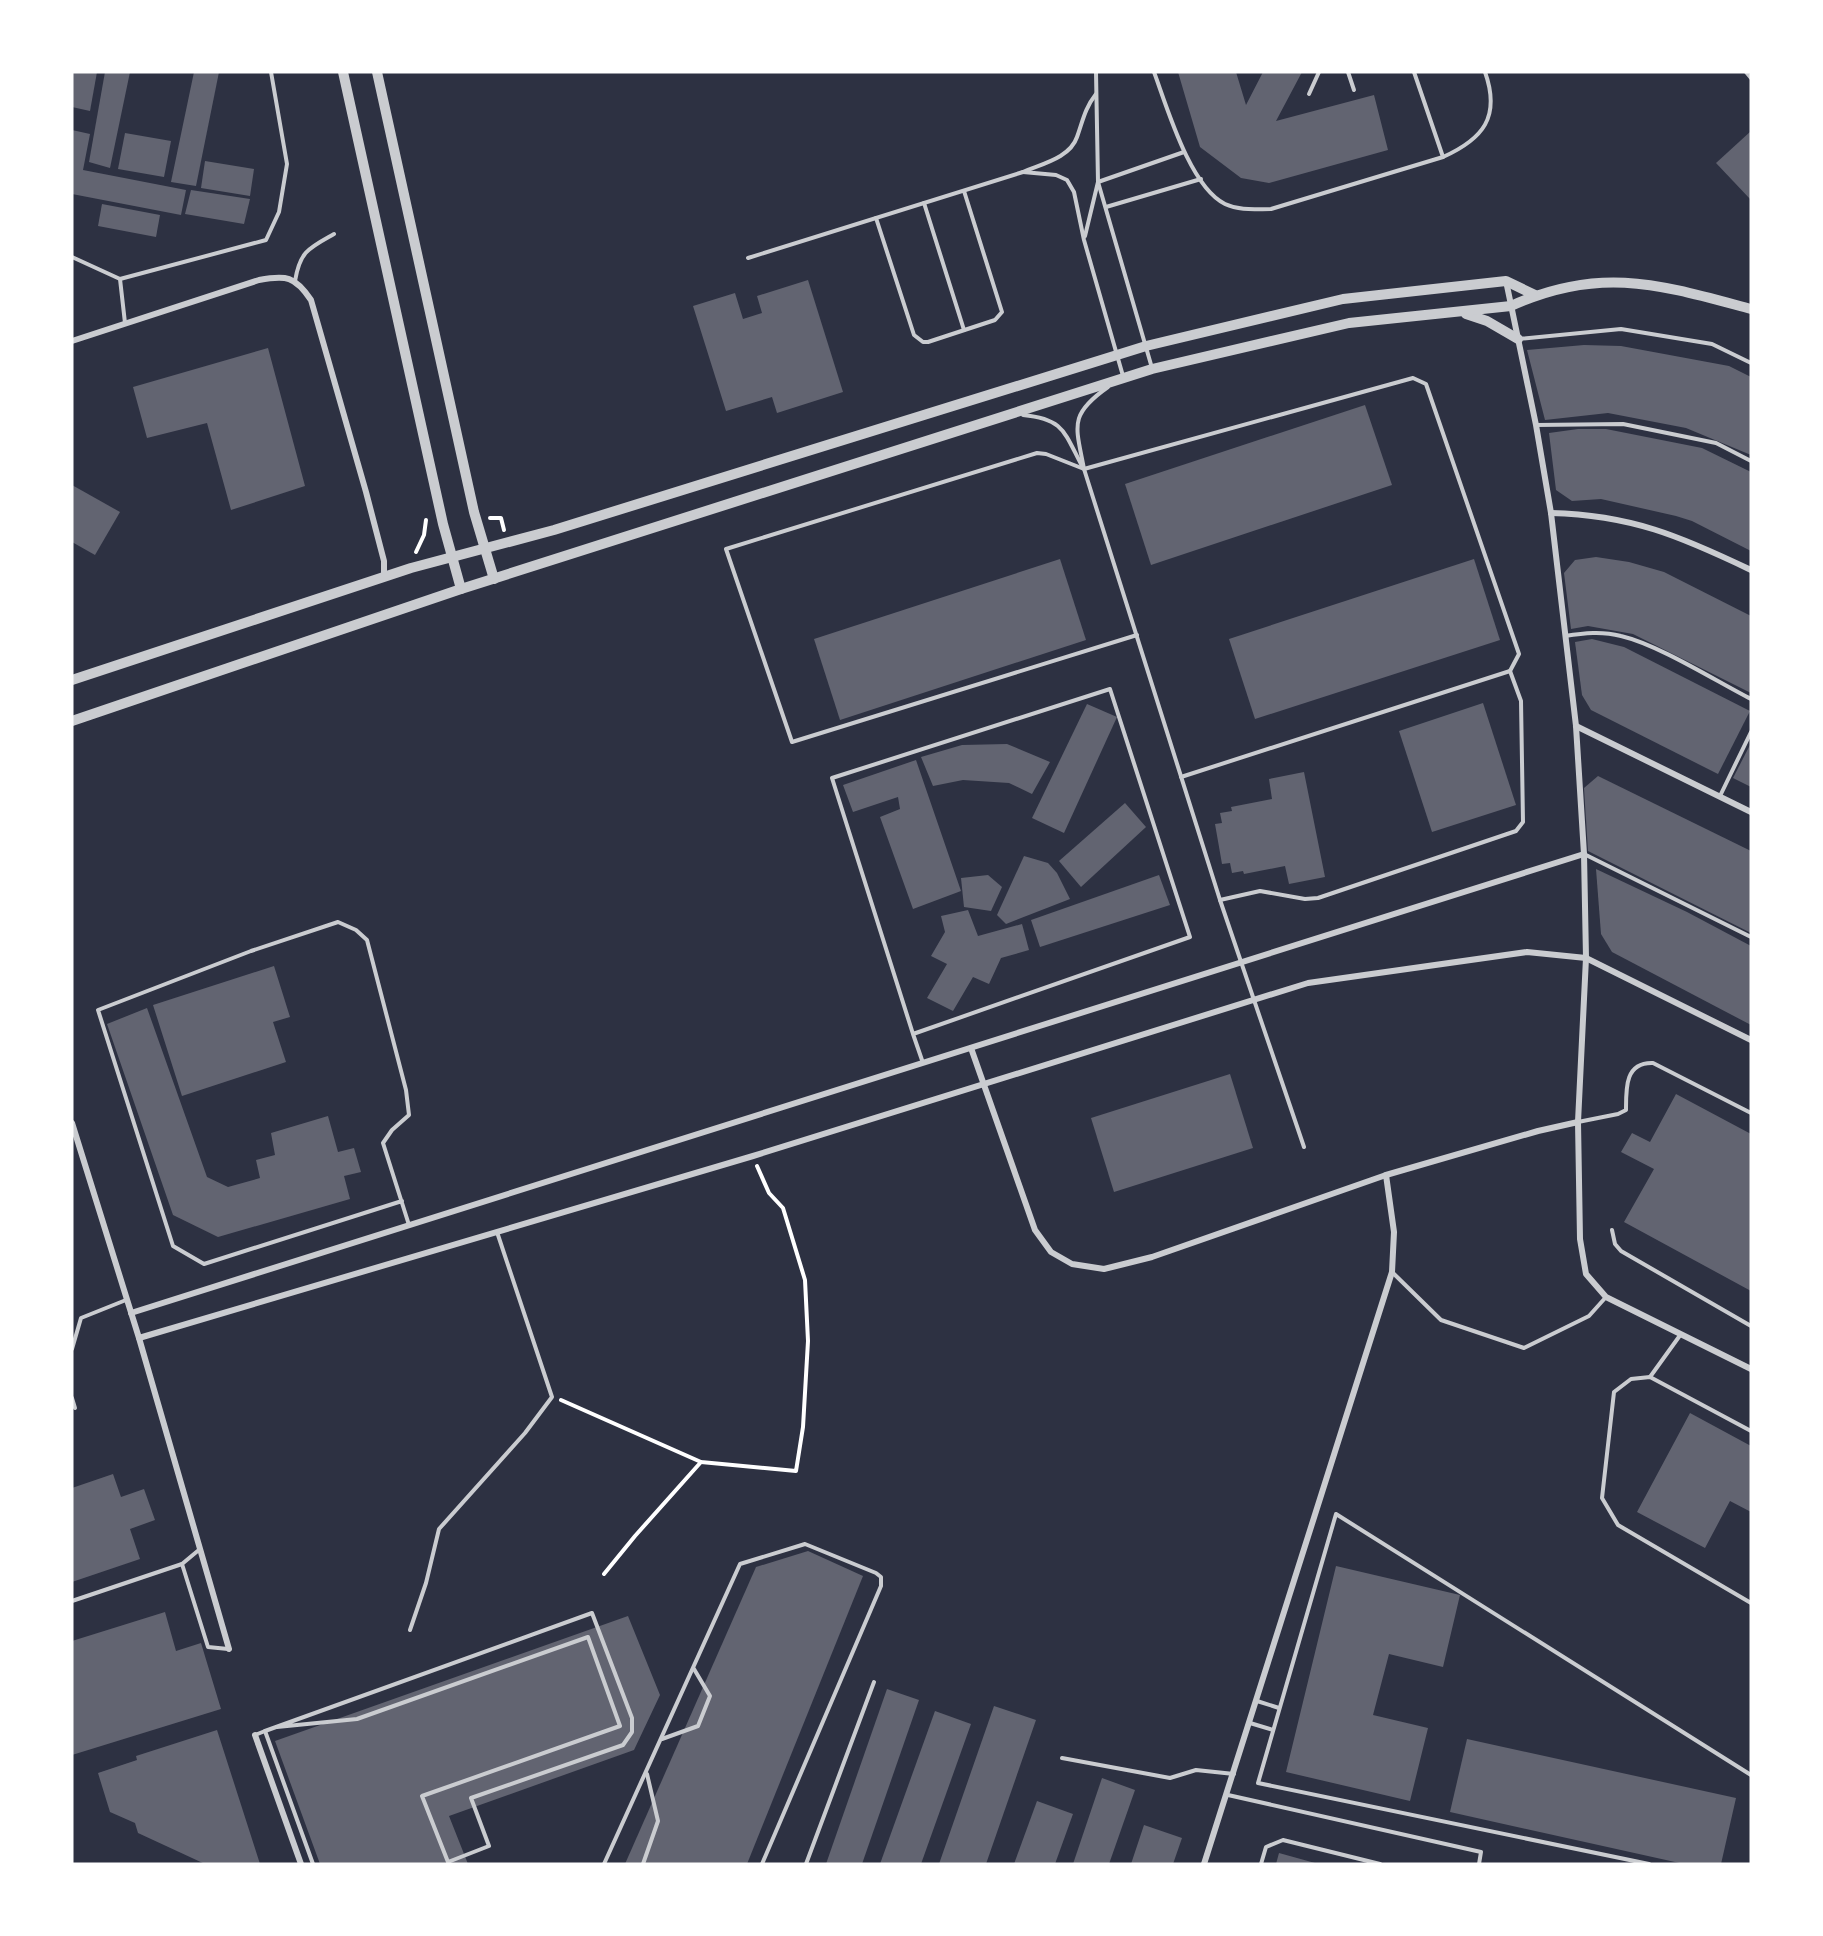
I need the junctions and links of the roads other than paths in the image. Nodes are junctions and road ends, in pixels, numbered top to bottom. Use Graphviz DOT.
graph roads {
  1 [pos="271,72"];
  2 [pos="343,72"];
  3 [pos="377,72"];
  4 [pos="1096,72"];
  5 [pos="1154,72"];
  6 [pos="1319,72"];
  7 [pos="1348,72"];
  8 [pos="1414,72"];
  9 [pos="1485,72"];
  10 [pos="1746,72"];
  11 [pos="1751,78"];
  12 [pos="1354,90"];
  13 [pos="1096,94"];
  14 [pos="1309,94"];
  15 [pos="1184,152"];
  16 [pos="1443,157"];
  17 [pos="1023,172"];
  18 [pos="1201,179"];
  19 [pos="1098,182"];
  20 [pos="964,190"];
  21 [pos="924,203"];
  22 [pos="1106,207"];
  23 [pos="876,218"];
  24 [pos="334,234"];
  25 [pos="1084,240"];
  26 [pos="72,257"];
  27 [pos="748,258"];
  28 [pos="120,279"];
  29 [pos="295,281"];
  30 [pos="1506,281"];
  31 [pos="1535,295"];
  32 [pos="1511,306"];
  33 [pos="1751,309"];
  34 [pos="1460,313"];
  35 [pos="126,323"];
  36 [pos="964,330"];
  37 [pos="1518,339"];
  38 [pos="72,341"];
  39 [pos="1146,345"];
  40 [pos="1116,354"];
  41 [pos="1751,363"];
  42 [pos="1152,369"];
  43 [pos="1123,377"];
  44 [pos="1007,413"];
  45 [pos="1536,425"];
  46 [pos="1751,461"];
  47 [pos="1084,469"];
  48 [pos="1551,513"];
  49 [pos="484,548"];
  50 [pos="452,557"];
  51 [pos="1751,570"];
  52 [pos="384,577"];
  53 [pos="494,579"];
  54 [pos="461,589"];
  55 [pos="1137,635"];
  56 [pos="1564,636"];
  57 [pos="1510,671"];
  58 [pos="72,680"];
  59 [pos="1751,699"];
  60 [pos="72,722"];
  61 [pos="1576,726"];
  62 [pos="1751,732"];
  63 [pos="1181,777"];
  64 [pos="1719,796"];
  65 [pos="1751,812"];
  66 [pos="1584,854"];
  67 [pos="1220,900"];
  68 [pos="1751,937"];
  69 [pos="1586,958"];
  70 [pos="1241,963"];
  71 [pos="1254,1002"];
  72 [pos="913,1034"];
  73 [pos="1751,1040"];
  74 [pos="971,1048"];
  75 [pos="923,1063"];
  76 [pos="984,1085"];
  77 [pos="1751,1113"];
  78 [pos="1578,1122"];
  79 [pos="72,1123"];
  80 [pos="1304,1148"];
  81 [pos="81,1150"];
  82 [pos="72,1153"];
  83 [pos="1386,1175"];
  84 [pos="402,1201"];
  85 [pos="409,1226"];
  86 [pos="1612,1230"];
  87 [pos="497,1232"];
  88 [pos="1392,1272"];
  89 [pos="1606,1297"];
  90 [pos="127,1300"];
  91 [pos="131,1313"];
  92 [pos="1751,1326"];
  93 [pos="1681,1334"];
  94 [pos="139,1338"];
  95 [pos="72,1349"];
  96 [pos="1751,1369"];
  97 [pos="1650,1377"];
  98 [pos="72,1398"];
  99 [pos="75,1408"];
  100 [pos="1751,1431"];
  101 [pos="201,1549"];
  102 [pos="182,1564"];
  103 [pos="72,1601"];
  104 [pos="1751,1603"];
  105 [pos="410,1630"];
  106 [pos="229,1649"];
  107 [pos="694,1668"];
  108 [pos="874,1682"];
  109 [pos="1257,1701"];
  110 [pos="1280,1708"];
  111 [pos="1250,1723"];
  112 [pos="277,1727"];
  113 [pos="1273,1730"];
  114 [pos="265,1731"];
  115 [pos="255,1735"];
  116 [pos="662,1739"];
  117 [pos="1062,1758"];
  118 [pos="646,1774"];
  119 [pos="1234,1774"];
  120 [pos="1751,1775"];
  121 [pos="1228,1795"];
  122 [pos="301,1864"];
  123 [pos="313,1864"];
  124 [pos="604,1864"];
  125 [pos="643,1864"];
  126 [pos="762,1864"];
  127 [pos="806,1864"];
  128 [pos="1204,1864"];
  129 [pos="1261,1864"];
  130 [pos="1380,1864"];
  131 [pos="1479,1864"];
  132 [pos="1649,1864"];
  1 -- 28 [label="lane"];
  2 -- 50 [label="street"];
  3 -- 49 [label="street"];
  4 -- 13 [label="lane"];
  5 -- 15 [label="lane"];
  6 -- 14 [label="lane"];
  7 -- 12 [label="lane"];
  8 -- 16 [label="lane"];
  9 -- 16 [label="lane"];
  10 -- 11 [label="lane"];
  13 -- 17 [label="lane"];
  13 -- 19 [label="lane"];
  15 -- 18 [label="lane"];
  15 -- 19 [label="lane"];
  16 -- 18 [label="lane"];
  17 -- 20 [label="lane"];
  17 -- 25 [label="lane"];
  18 -- 22 [label="lane"];
  19 -- 22 [label="lane"];
  19 -- 25 [label="lane"];
  20 -- 21 [label="lane"];
  20 -- 36 [label="lane"];
  21 -- 23 [label="lane"];
  21 -- 36 [label="lane"];
  22 -- 39 [label="lane"];
  23 -- 27 [label="lane"];
  23 -- 36 [label="lane"];
  24 -- 29 [label="lane"];
  25 -- 40 [label="lane"];
  26 -- 28 [label="lane"];
  28 -- 35 [label="lane"];
  29 -- 35 [label="street"];
  29 -- 52 [label="street"];
  30 -- 31 [label="street"];
  30 -- 32 [label="street"];
  30 -- 39 [label="street"];
  31 -- 32 [label="street"];
  31 -- 33 [label="street"];
  32 -- 34 [label="street"];
  32 -- 37 [label="street"];
  34 -- 37 [label="street"];
  34 -- 42 [label="street"];
  35 -- 38 [label="street"];
  37 -- 41 [label="lane"];
  37 -- 45 [label="street"];
  39 -- 40 [label="street"];
  39 -- 42 [label="lane"];
  40 -- 43 [label="lane"];
  40 -- 49 [label="street"];
  42 -- 43 [label="street"];
  43 -- 44 [label="street"];
  43 -- 47 [label="lane"];
  44 -- 47 [label="lane"];
  44 -- 53 [label="street"];
  45 -- 46 [label="lane"];
  45 -- 48 [label="street"];
  47 -- 55 [label="lane"];
  47 -- 55 [label="lane"];
  47 -- 57 [label="lane"];
  48 -- 51 [label="street"];
  48 -- 56 [label="street"];
  49 -- 50 [label="street"];
  49 -- 53 [label="street"];
  50 -- 52 [label="street"];
  50 -- 54 [label="street"];
  52 -- 58 [label="street"];
  53 -- 54 [label="street"];
  54 -- 60 [label="street"];
  55 -- 63 [label="lane"];
  56 -- 59 [label="lane"];
  56 -- 61 [label="street"];
  57 -- 63 [label="lane"];
  57 -- 67 [label="lane"];
  61 -- 64 [label="street"];
  61 -- 66 [label="street"];
  62 -- 64 [label="lane"];
  63 -- 67 [label="lane"];
  64 -- 65 [label="street"];
  66 -- 68 [label="lane"];
  66 -- 69 [label="street"];
  66 -- 70 [label="street"];
  67 -- 70 [label="lane"];
  69 -- 71 [label="street"];
  69 -- 73 [label="street"];
  69 -- 78 [label="street"];
  70 -- 71 [label="lane"];
  70 -- 74 [label="street"];
  71 -- 76 [label="street"];
  71 -- 80 [label="lane"];
  72 -- 72 [label="lane"];
  72 -- 75 [label="lane"];
  74 -- 75 [label="street"];
  74 -- 76 [label="street"];
  75 -- 85 [label="street"];
  76 -- 83 [label="street"];
  76 -- 87 [label="street"];
  77 -- 78 [label="lane"];
  78 -- 83 [label="street"];
  78 -- 89 [label="street"];
  79 -- 81 [label="street"];
  81 -- 82 [label="street"];
  81 -- 90 [label="street"];
  83 -- 88 [label="street"];
  84 -- 84 [label="lane"];
  84 -- 85 [label="lane"];
  85 -- 91 [label="street"];
  86 -- 92 [label="lane"];
  87 -- 94 [label="street"];
  87 -- 105 [label="lane"];
  88 -- 89 [label="lane"];
  88 -- 109 [label="street"];
  89 -- 93 [label="street"];
  90 -- 91 [label="street"];
  90 -- 95 [label="lane"];
  91 -- 94 [label="street"];
  93 -- 96 [label="street"];
  93 -- 97 [label="lane"];
  94 -- 101 [label="street"];
  97 -- 100 [label="lane"];
  97 -- 104 [label="lane"];
  98 -- 99 [label="lane"];
  101 -- 102 [label="lane"];
  101 -- 106 [label="street"];
  102 -- 103 [label="lane"];
  102 -- 106 [label="lane"];
  107 -- 116 [label="lane"];
  107 -- 116 [label="lane"];
  107 -- 126 [label="lane"];
  108 -- 127 [label="lane"];
  109 -- 110 [label="lane"];
  109 -- 111 [label="street"];
  110 -- 113 [label="lane"];
  110 -- 120 [label="lane"];
  111 -- 113 [label="lane"];
  111 -- 119 [label="street"];
  112 -- 112 [label="lane"];
  112 -- 114 [label="lane"];
  113 -- 132 [label="lane"];
  114 -- 115 [label="lane"];
  114 -- 123 [label="lane"];
  115 -- 122 [label="street"];
  116 -- 118 [label="lane"];
  117 -- 119 [label="lane"];
  118 -- 124 [label="lane"];
  118 -- 125 [label="lane"];
  119 -- 121 [label="street"];
  121 -- 128 [label="street"];
  121 -- 131 [label="lane"];
  129 -- 130 [label="lane"];
}
